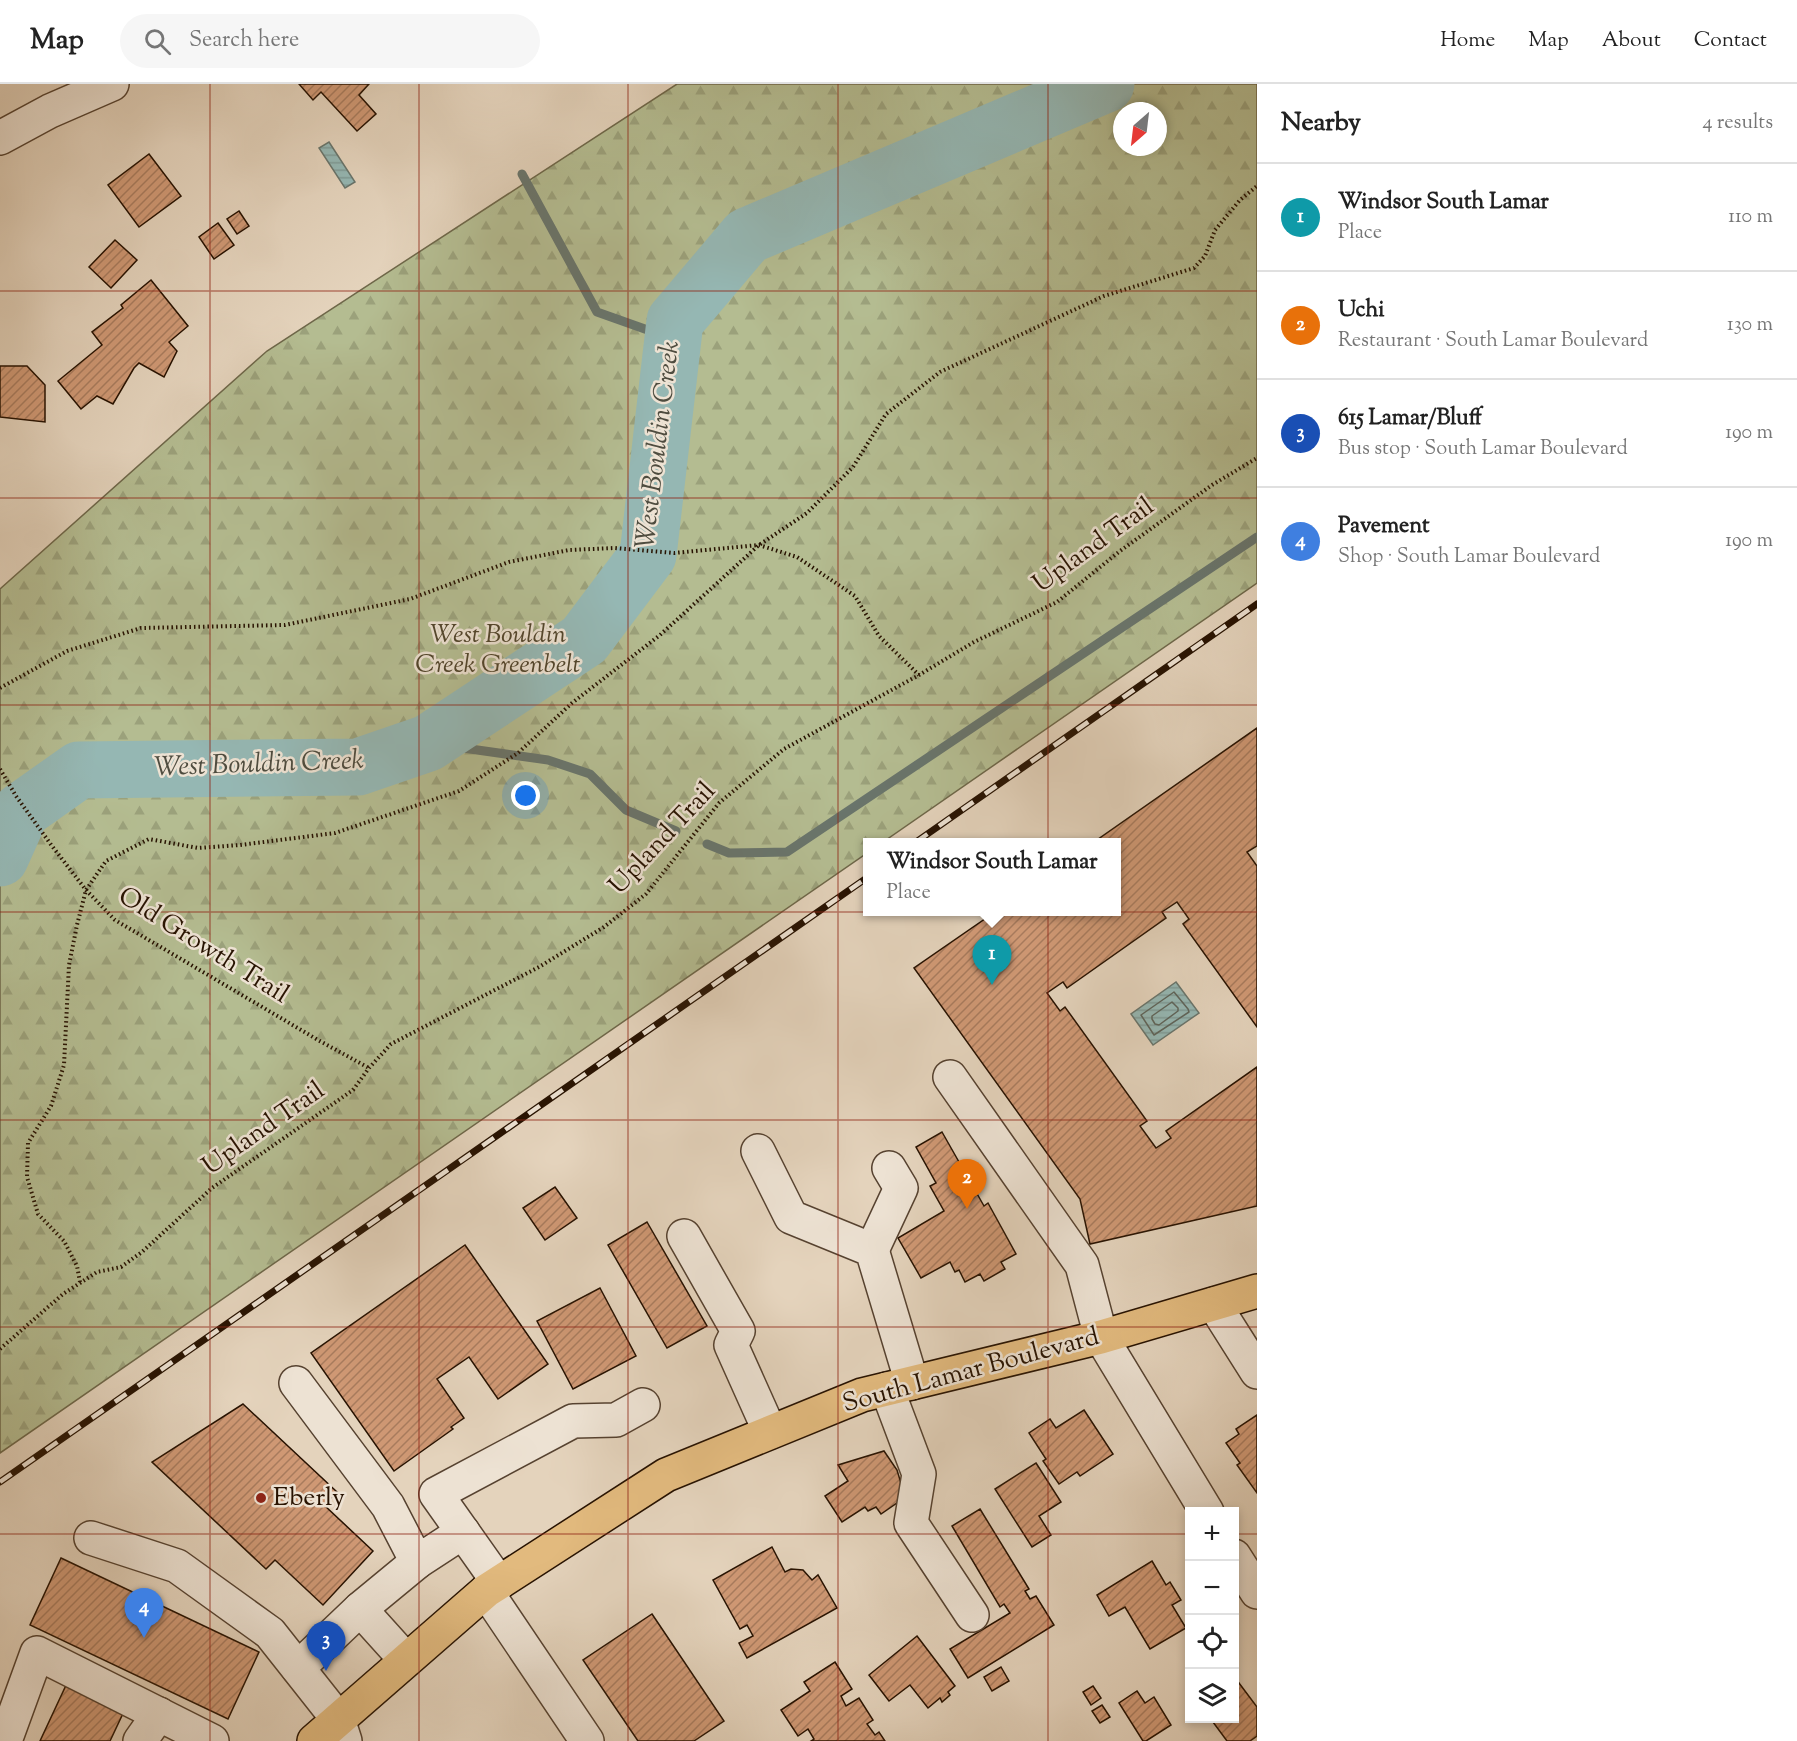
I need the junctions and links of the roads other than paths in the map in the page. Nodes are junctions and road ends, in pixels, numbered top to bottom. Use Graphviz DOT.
graph roads {
  1 [pos="94,88"];
  2 [pos="0,138"];
  3 [pos="950,1077"];
  4 [pos="758,1151"];
  5 [pos="889,1168"];
  6 [pos="684,1236"];
  7 [pos="872,1250"];
  8 [pos="1257,1291"];
  9 [pos="1214,1304"];
  10 [pos="1101,1337"];
  11 [pos="1257,1372"];
  12 [pos="296,1383"];
  13 [pos="900,1386"];
  14 [pos="643,1405"];
  15 [pos="770,1432"];
  16 [pos="1204,1507"];
  17 [pos="463,1532"];
  18 [pos="91,1538"];
  19 [pos="1243,1556"];
  20 [pos="417,1562"];
  21 [pos="492,1587"];
  22 [pos="1257,1592"];
  23 [pos="360,1609"];
  24 [pos="972,1615"];
  25 [pos="406,1660"];
  26 [pos="298,1668"];
  27 [pos="159,1714"];
  28 [pos="342,1730"];
  29 [pos="5,1741"];
  30 [pos="140,1741"];
  31 [pos="212,1741"];
  32 [pos="314,1741"];
  33 [pos="587,1741"];
  1 -- 2 [label="street"];
  3 -- 10 [label="street"];
  4 -- 7 [label="street"];
  5 -- 7 [label="street"];
  6 -- 15 [label="street"];
  7 -- 13 [label="street"];
  8 -- 9 [label="main road, South Lamar Boulevard"];
  9 -- 10 [label="main road, South Lamar Boulevard"];
  9 -- 11 [label="street"];
  10 -- 13 [label="main road, South Lamar Boulevard"];
  10 -- 16 [label="street"];
  12 -- 20 [label="street"];
  13 -- 15 [label="main road, South Lamar Boulevard"];
  13 -- 24 [label="street"];
  14 -- 17 [label="street"];
  15 -- 21 [label="main road, South Lamar Boulevard"];
  17 -- 20 [label="street"];
  17 -- 21 [label="street"];
  18 -- 26 [label="street"];
  19 -- 22 [label="street"];
  20 -- 23 [label="street"];
  21 -- 25 [label="main road, South Lamar Boulevard"];
  21 -- 33 [label="street"];
  23 -- 25 [label="street"];
  23 -- 26 [label="street"];
  25 -- 28 [label="main road, South Lamar Boulevard"];
  26 -- 28 [label="street"];
  27 -- 29 [label="street"];
  27 -- 30 [label="street"];
  27 -- 31 [label="street"];
  28 -- 32 [label="main road, South Lamar Boulevard"];
}
